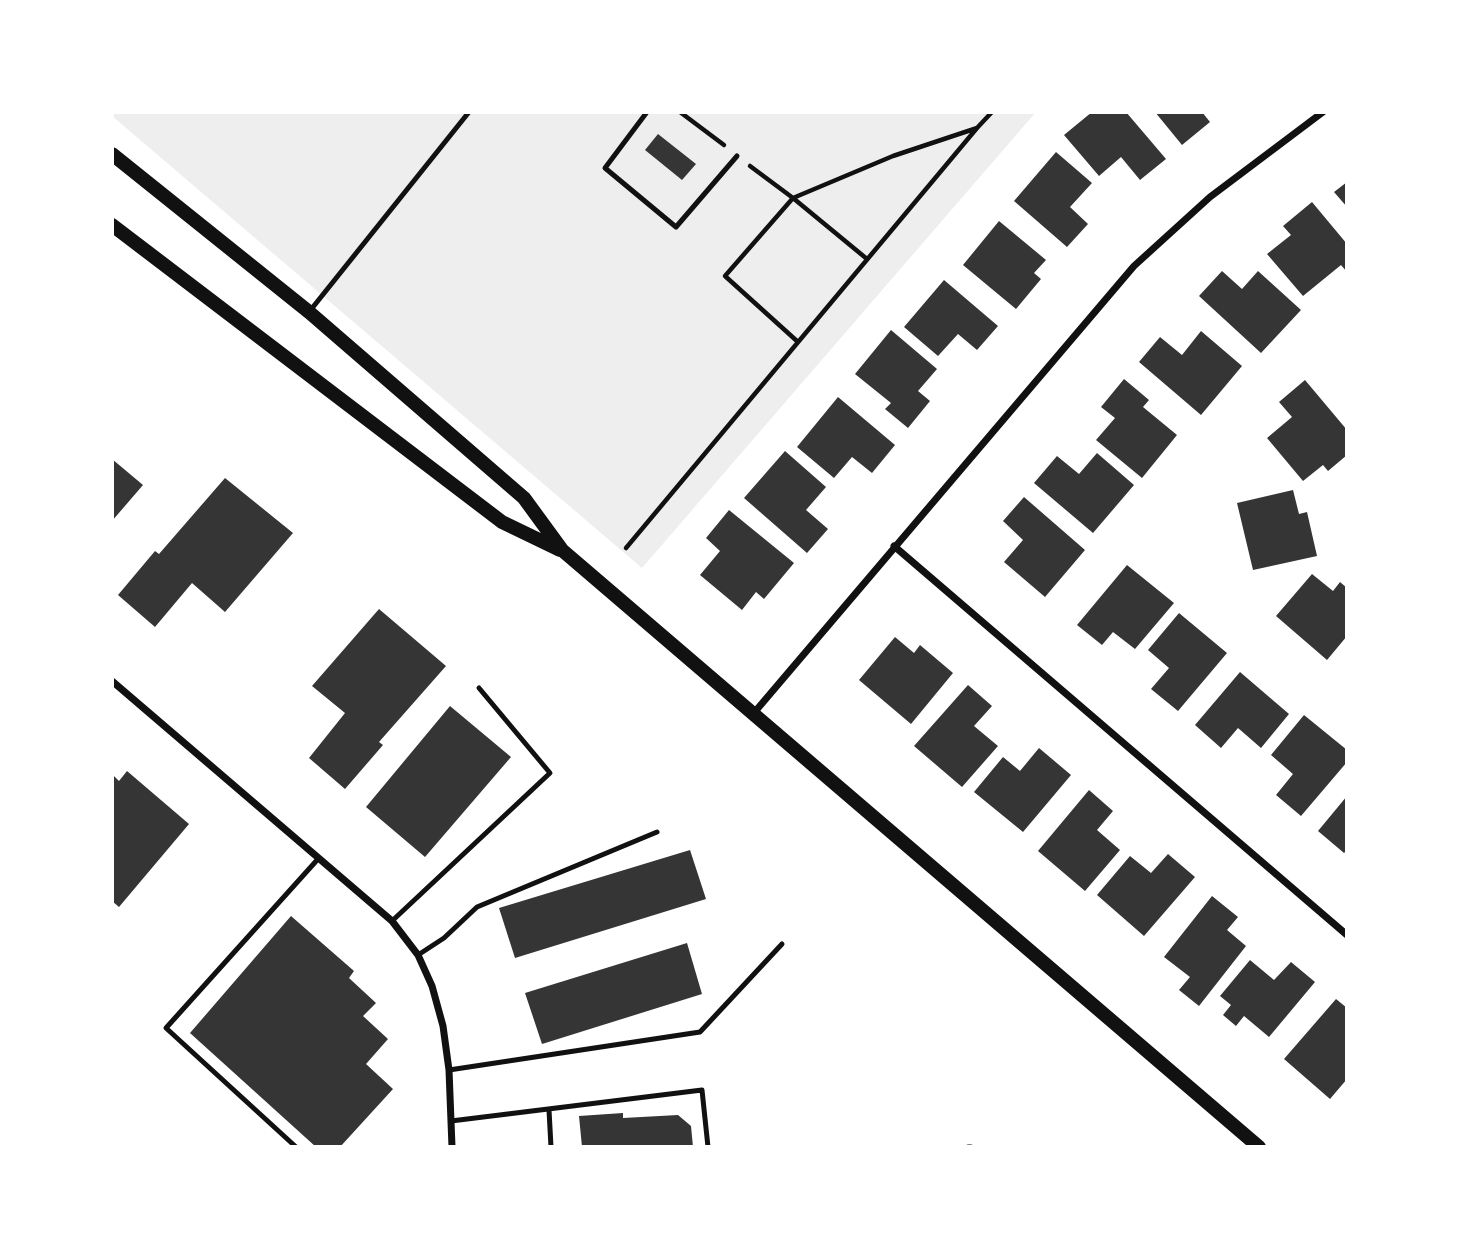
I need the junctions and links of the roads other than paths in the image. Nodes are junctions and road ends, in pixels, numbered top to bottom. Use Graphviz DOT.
graph roads {
  1 [pos="469,112"];
  2 [pos="647,112"];
  3 [pos="1323,112"];
  4 [pos="112,154"];
  5 [pos="737,156"];
  6 [pos="112,225"];
  7 [pos="309,312"];
  8 [pos="894,546"];
  9 [pos="562,550"];
  10 [pos="112,681"];
  11 [pos="478,688"];
  12 [pos="752,714"];
  13 [pos="657,832"];
  14 [pos="318,859"];
  15 [pos="392,921"];
  16 [pos="1347,935"];
  17 [pos="782,944"];
  18 [pos="418,955"];
  19 [pos="449,1070"];
  20 [pos="550,1110"];
  21 [pos="451,1121"];
  22 [pos="296,1147"];
  23 [pos="453,1147"];
  24 [pos="551,1147"];
  25 [pos="708,1147"];
  26 [pos="1259,1147"];
  1 -- 7 [label="lane"];
  2 -- 5 [label="lane"];
  3 -- 8 [label="street"];
  4 -- 7 [label="main road"];
  6 -- 9 [label="main road"];
  7 -- 9 [label="main road"];
  8 -- 12 [label="street"];
  8 -- 16 [label="street"];
  9 -- 12 [label="main road"];
  10 -- 14 [label="street"];
  11 -- 15 [label="lane"];
  12 -- 26 [label="main road"];
  13 -- 18 [label="lane"];
  14 -- 15 [label="street"];
  14 -- 22 [label="lane"];
  15 -- 18 [label="street"];
  17 -- 19 [label="lane"];
  18 -- 19 [label="street"];
  19 -- 21 [label="street"];
  20 -- 21 [label="lane"];
  20 -- 24 [label="lane"];
  20 -- 25 [label="lane"];
  21 -- 23 [label="street"];
}
